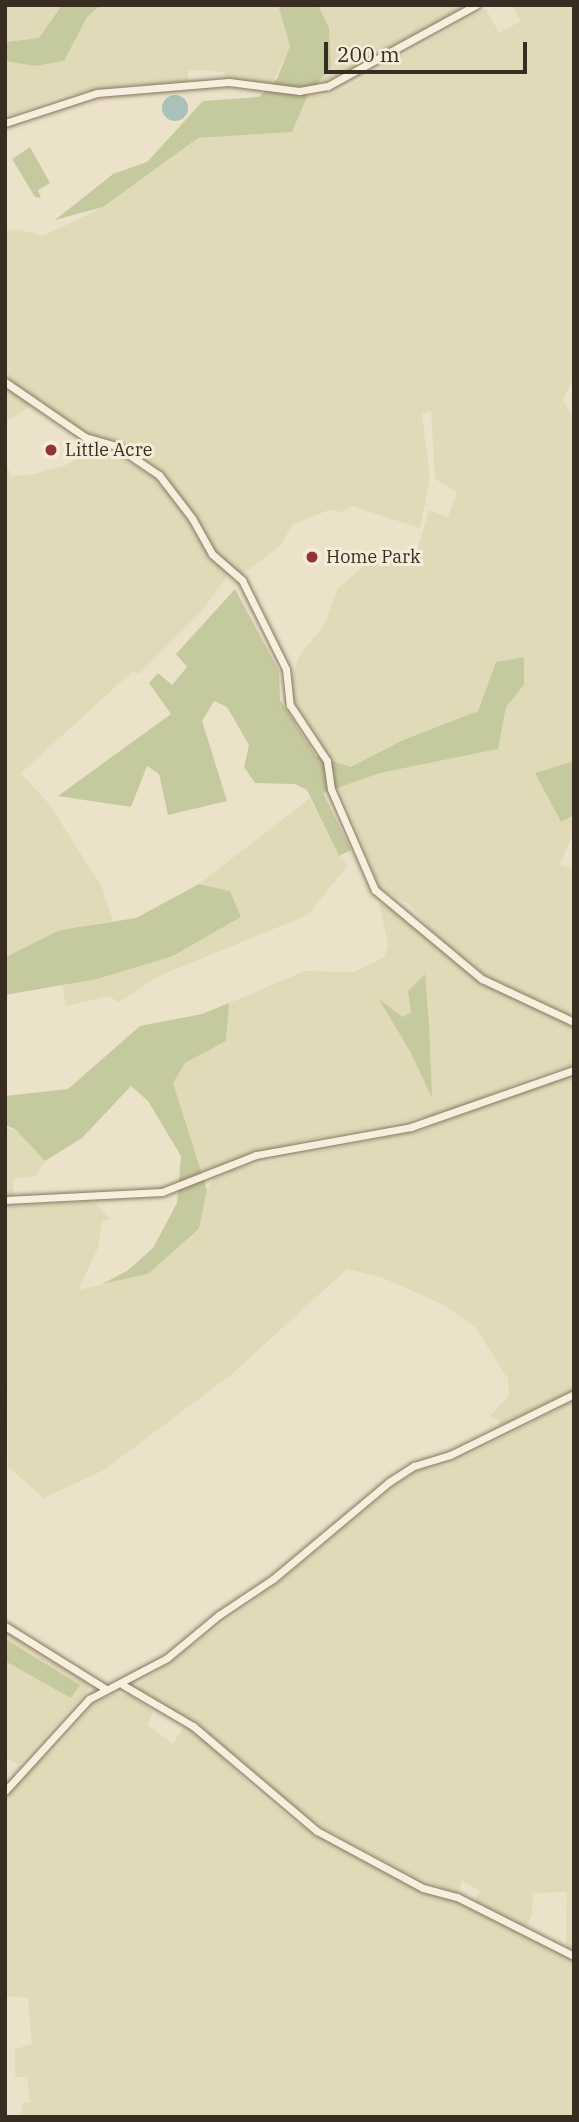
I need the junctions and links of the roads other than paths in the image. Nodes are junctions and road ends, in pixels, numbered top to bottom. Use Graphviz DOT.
graph roads {
  1 [pos="476,5"];
  2 [pos="5,123"];
  3 [pos="5,382"];
  4 [pos="574,1022"];
  5 [pos="574,1070"];
  6 [pos="5,1200"];
  7 [pos="574,1394"];
  8 [pos="5,1626"];
  9 [pos="124,1685"];
  10 [pos="106,1689"];
  11 [pos="5,1791"];
  12 [pos="574,1956"];
  1 -- 2 [label="street"];
  3 -- 4 [label="street"];
  5 -- 6 [label="street"];
  7 -- 9 [label="street"];
  8 -- 10 [label="street"];
  9 -- 10 [label="street"];
  9 -- 12 [label="street"];
  10 -- 11 [label="street"];
}
